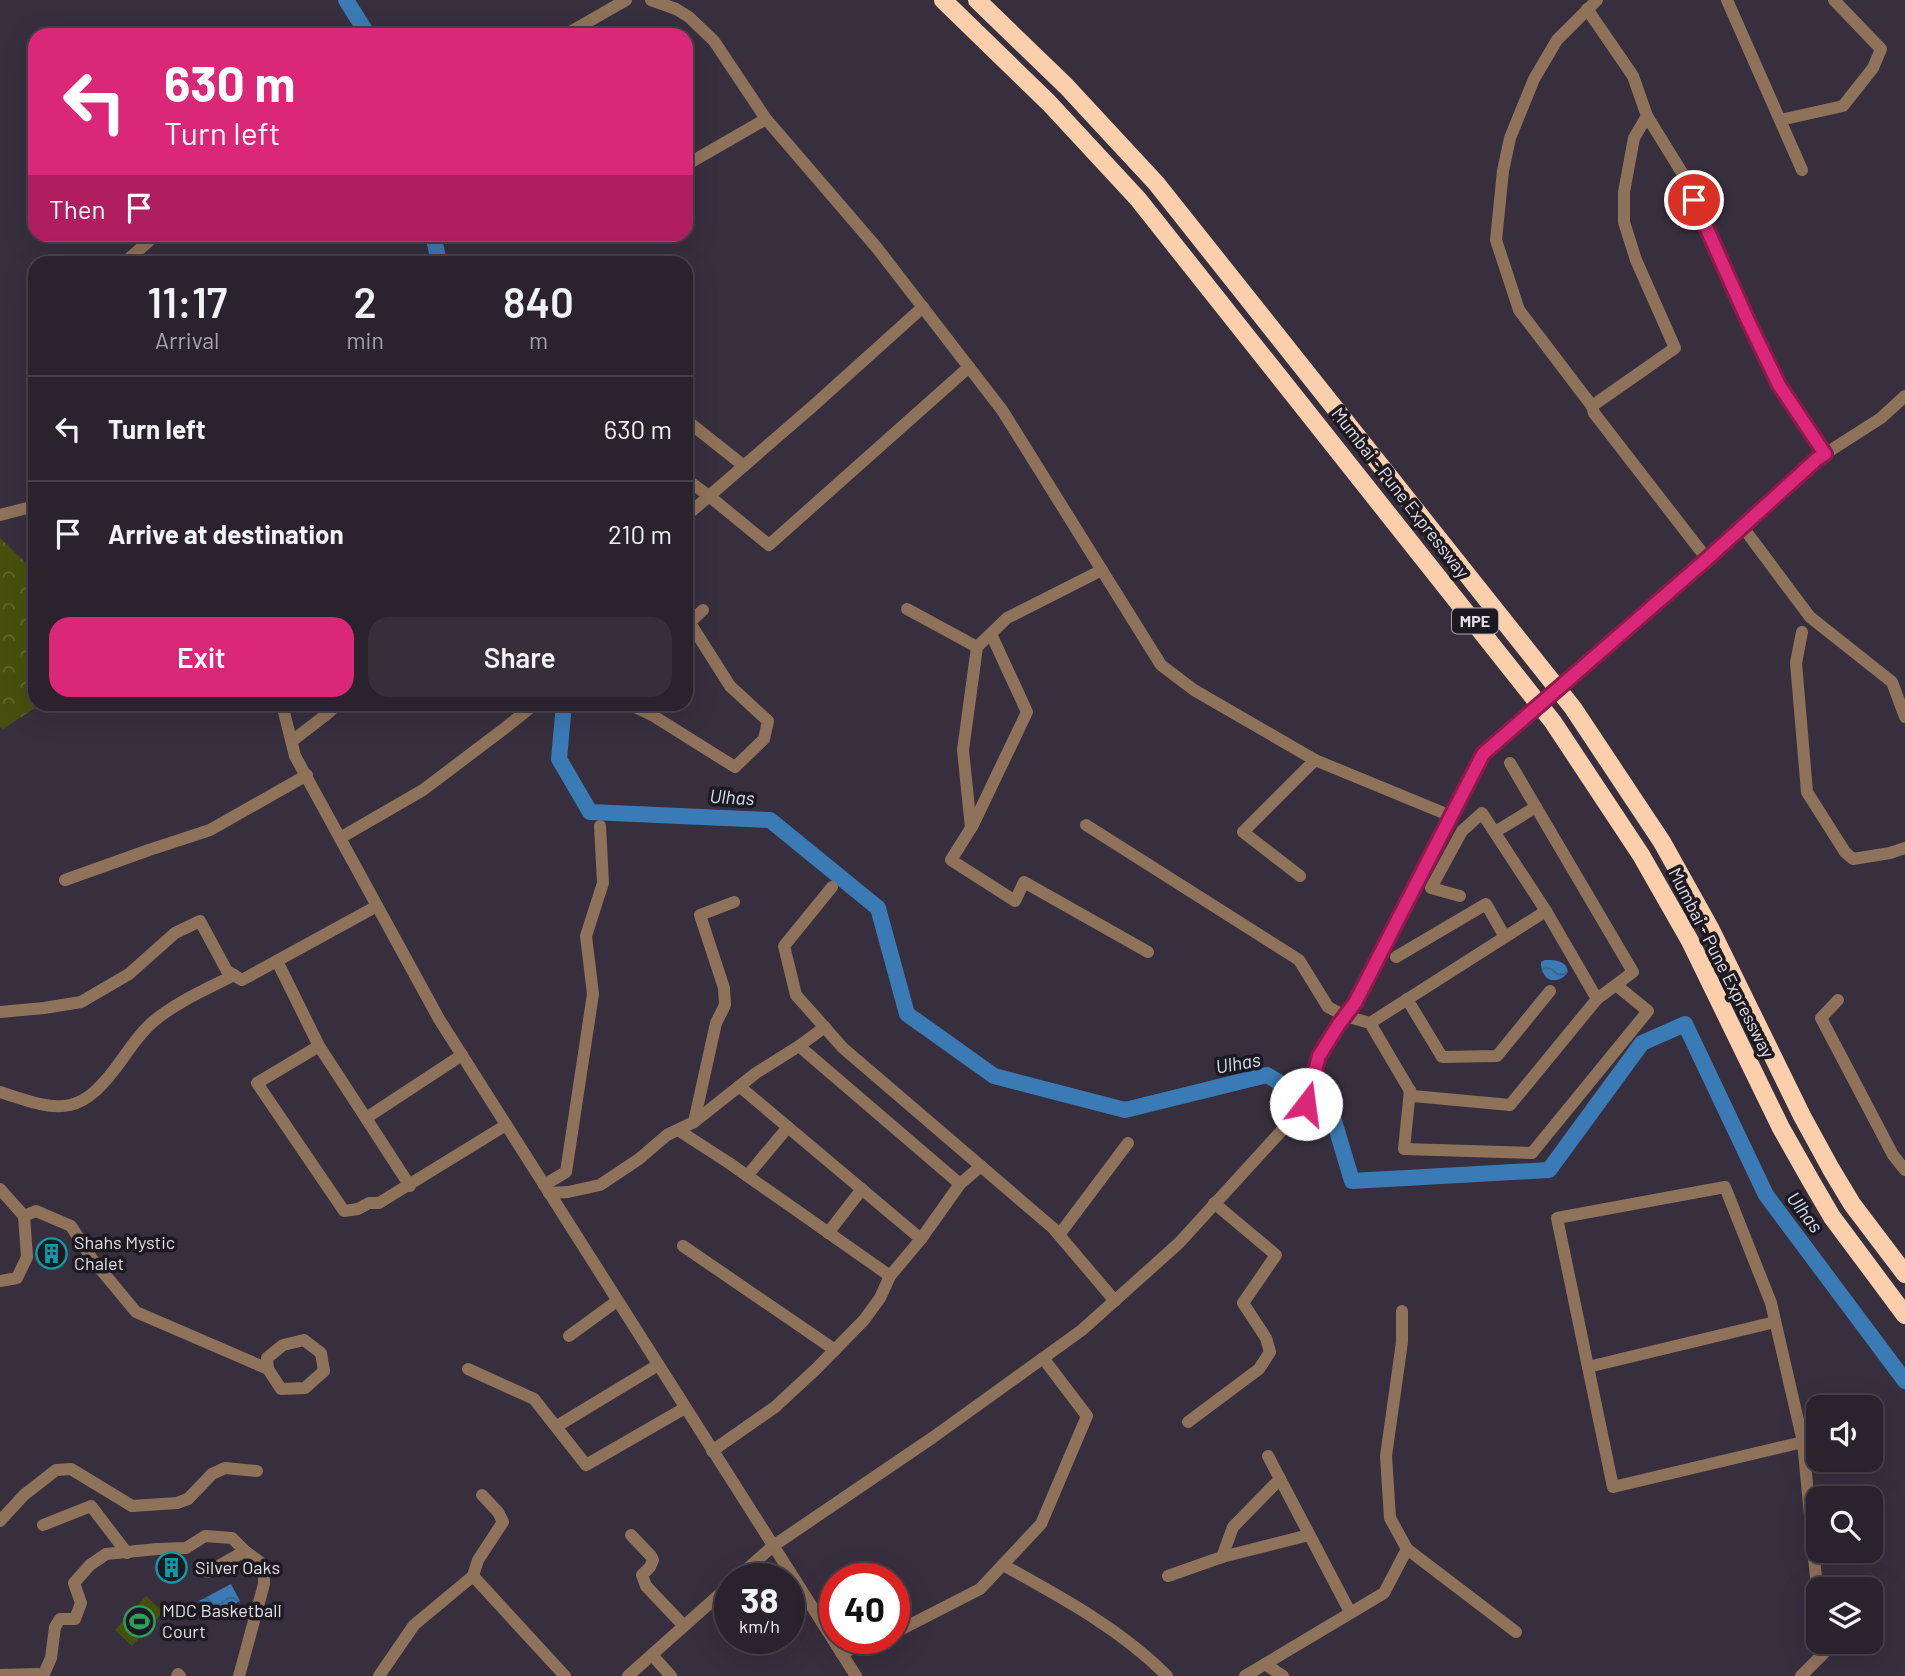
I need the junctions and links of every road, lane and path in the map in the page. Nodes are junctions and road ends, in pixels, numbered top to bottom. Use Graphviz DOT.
graph roads {
  1 [pos="625,0"];
  2 [pos="651,0"];
  3 [pos="943,0"];
  4 [pos="977,0"];
  5 [pos="1727,0"];
  6 [pos="1834,0"];
  7 [pos="1592,4"];
  8 [pos="577,28"];
  9 [pos="1647,116"];
  10 [pos="766,119"];
  11 [pos="1780,120"];
  12 [pos="693,161"];
  13 [pos="1802,170"];
  14 [pos="149,242"];
  15 [pos="135,256"];
  16 [pos="923,307"];
  17 [pos="969,367"];
  18 [pos="1905,396"];
  19 [pos="1592,406"];
  20 [pos="693,426"];
  21 [pos="1825,454"];
  22 [pos="744,466"];
  23 [pos="693,484"];
  24 [pos="709,496"];
  25 [pos="28,508"];
  26 [pos="693,510"];
  27 [pos="0,515"];
  28 [pos="1742,526"];
  29 [pos="1707,559"];
  30 [pos="1102,570"];
  31 [pos="703,610"];
  32 [pos="907,610"];
  33 [pos="693,619"];
  34 [pos="693,631"];
  35 [pos="1802,632"];
  36 [pos="991,634"];
  37 [pos="977,647"];
  38 [pos="284,711"];
  39 [pos="330,711"];
  40 [pos="527,711"];
  41 [pos="644,711"];
  42 [pos="1905,716"];
  43 [pos="292,741"];
  44 [pos="1315,760"];
  45 [pos="1510,763"];
  46 [pos="307,775"];
  47 [pos="1536,807"];
  48 [pos="1451,816"];
  49 [pos="1086,825"];
  50 [pos="600,826"];
  51 [pos="971,828"];
  52 [pos="1495,832"];
  53 [pos="340,838"];
  54 [pos="1905,848"];
  55 [pos="1300,876"];
  56 [pos="65,880"];
  57 [pos="832,887"];
  58 [pos="1460,896"];
  59 [pos="734,902"];
  60 [pos="377,906"];
  61 [pos="1546,911"];
  62 [pos="1505,937"];
  63 [pos="1147,952"];
  64 [pos="1396,957"];
  65 [pos="277,961"];
  66 [pos="234,975"];
  67 [pos="1616,985"];
  68 [pos="1550,991"];
  69 [pos="1408,999"];
  70 [pos="1597,999"];
  71 [pos="1838,1000"];
  72 [pos="0,1012"];
  73 [pos="1345,1016"];
  74 [pos="1370,1023"];
  75 [pos="825,1027"];
  76 [pos="319,1046"];
  77 [pos="799,1046"];
  78 [pos="462,1055"];
  79 [pos="739,1086"];
  80 [pos="1410,1090"];
  81 [pos="0,1092"];
  82 [pos="366,1118"];
  83 [pos="694,1122"];
  84 [pos="506,1125"];
  85 [pos="788,1127"];
  86 [pos="678,1130"];
  87 [pos="1128,1143"];
  88 [pos="981,1166"];
  89 [pos="1905,1170"];
  90 [pos="747,1176"];
  91 [pos="960,1184"];
  92 [pos="410,1185"];
  93 [pos="0,1189"];
  94 [pos="546,1189"];
  95 [pos="862,1189"];
  96 [pos="1214,1203"];
  97 [pos="24,1216"];
  98 [pos="828,1233"];
  99 [pos="1059,1235"];
  100 [pos="921,1239"];
  101 [pos="683,1246"];
  102 [pos="1905,1274"];
  103 [pos="890,1276"];
  104 [pos="0,1281"];
  105 [pos="617,1301"];
  106 [pos="1115,1301"];
  107 [pos="1402,1311"];
  108 [pos="1905,1315"];
  109 [pos="1775,1322"];
  110 [pos="569,1336"];
  111 [pos="835,1350"];
  112 [pos="1043,1358"];
  113 [pos="658,1366"];
  114 [pos="1588,1367"];
  115 [pos="268,1369"];
  116 [pos="468,1369"];
  117 [pos="685,1408"];
  118 [pos="1188,1422"];
  119 [pos="557,1426"];
  120 [pos="1803,1442"];
  121 [pos="712,1451"];
  122 [pos="1268,1456"];
  123 [pos="257,1471"];
  124 [pos="1280,1479"];
  125 [pos="482,1495"];
  126 [pos="0,1521"];
  127 [pos="43,1525"];
  128 [pos="631,1535"];
  129 [pos="1310,1535"];
  130 [pos="773,1546"];
  131 [pos="1407,1549"];
  132 [pos="245,1550"];
  133 [pos="127,1553"];
  134 [pos="1222,1557"];
  135 [pos="754,1563"];
  136 [pos="1003,1565"];
  137 [pos="208,1572"];
  138 [pos="473,1576"];
  139 [pos="1168,1576"];
  140 [pos="1816,1577"];
  141 [pos="714,1599"];
  142 [pos="1350,1612"];
  143 [pos="819,1618"];
  144 [pos="910,1625"];
  145 [pos="684,1626"];
  146 [pos="1516,1632"];
  147 [pos="842,1654"];
  148 [pos="1823,1654"];
  149 [pos="652,1655"];
  150 [pos="1265,1664"];
  151 [pos="0,1675"];
  152 [pos="630,1675"];
  153 [pos="42,1676"];
  154 [pos="239,1676"];
  155 [pos="379,1676"];
  156 [pos="565,1676"];
  157 [pos="671,1676"];
  158 [pos="856,1676"];
  159 [pos="1167,1676"];
  160 [pos="1245,1676"];
  161 [pos="1283,1676"];
  162 [pos="1801,1676"];
  1 -- 8 [label="street"];
  2 -- 10 [label="street"];
  3 -- 108 [label="highway, Mumbai - Pune Expressway / MPE"];
  4 -- 102 [label="highway, Mumbai - Pune Expressway / MPE"];
  5 -- 11 [label="street"];
  6 -- 11 [label="street"];
  7 -- 9 [label="street"];
  7 -- 19 [label="street"];
  9 -- 19 [label="street"];
  9 -- 21 [label="street"];
  10 -- 12 [label="street"];
  10 -- 16 [label="street"];
  11 -- 13 [label="street"];
  14 -- 15 [label="street"];
  16 -- 17 [label="street"];
  16 -- 22 [label="street"];
  17 -- 24 [label="street"];
  17 -- 30 [label="street"];
  18 -- 21 [label="street"];
  19 -- 29 [label="street"];
  20 -- 22 [label="street"];
  21 -- 28 [label="street"];
  22 -- 24 [label="street"];
  23 -- 24 [label="street"];
  24 -- 26 [label="street"];
  25 -- 27 [label="street"];
  28 -- 29 [label="street"];
  28 -- 42 [label="street"];
  29 -- 48 [label="street, bridge"];
  30 -- 36 [label="street"];
  30 -- 44 [label="street"];
  31 -- 33 [label="street"];
  32 -- 37 [label="street"];
  34 -- 41 [label="street"];
  35 -- 54 [label="street"];
  36 -- 37 [label="street"];
  36 -- 51 [label="street"];
  37 -- 51 [label="street"];
  38 -- 43 [label="street"];
  39 -- 43 [label="street"];
  40 -- 53 [label="street"];
  43 -- 46 [label="street"];
  44 -- 48 [label="street"];
  44 -- 55 [label="street"];
  45 -- 47 [label="street"];
  46 -- 53 [label="street"];
  46 -- 56 [label="street"];
  47 -- 52 [label="street"];
  47 -- 67 [label="street"];
  48 -- 73 [label="street"];
  49 -- 73 [label="street"];
  50 -- 94 [label="street"];
  51 -- 63 [label="street"];
  52 -- 58 [label="street"];
  52 -- 61 [label="street"];
  53 -- 60 [label="street"];
  57 -- 75 [label="street"];
  59 -- 83 [label="street"];
  60 -- 65 [label="street"];
  60 -- 78 [label="street"];
  61 -- 62 [label="street"];
  61 -- 70 [label="street"];
  62 -- 64 [label="street"];
  62 -- 69 [label="street"];
  65 -- 66 [label="street"];
  65 -- 76 [label="street"];
  66 -- 72 [label="street"];
  66 -- 81 [label="street"];
  67 -- 70 [label="street"];
  67 -- 80 [label="street"];
  68 -- 69 [label="street"];
  69 -- 74 [label="street"];
  70 -- 80 [label="street"];
  71 -- 89 [label="street"];
  73 -- 74 [label="street"];
  73 -- 96 [label="street"];
  74 -- 80 [label="street"];
  75 -- 77 [label="street"];
  75 -- 88 [label="street"];
  76 -- 82 [label="street"];
  76 -- 92 [label="street"];
  77 -- 79 [label="street"];
  77 -- 91 [label="street"];
  78 -- 82 [label="street"];
  78 -- 84 [label="street"];
  79 -- 83 [label="street"];
  79 -- 85 [label="street"];
  82 -- 92 [label="street"];
  83 -- 86 [label="street"];
  84 -- 92 [label="street"];
  84 -- 94 [label="street"];
  85 -- 90 [label="street"];
  85 -- 95 [label="street"];
  86 -- 90 [label="street"];
  86 -- 94 [label="street"];
  87 -- 99 [label="street"];
  88 -- 91 [label="street"];
  88 -- 99 [label="street"];
  90 -- 98 [label="street"];
  91 -- 100 [label="street"];
  93 -- 97 [label="street"];
  94 -- 105 [label="street"];
  95 -- 98 [label="street"];
  95 -- 100 [label="street"];
  96 -- 106 [label="street"];
  96 -- 118 [label="street"];
  97 -- 104 [label="street"];
  97 -- 115 [label="street"];
  98 -- 103 [label="street"];
  99 -- 106 [label="street"];
  100 -- 103 [label="street"];
  101 -- 111 [label="street"];
  103 -- 111 [label="street"];
  105 -- 110 [label="street"];
  105 -- 113 [label="street"];
  106 -- 112 [label="street"];
  107 -- 131 [label="street"];
  109 -- 114 [label="street"];
  109 -- 114 [label="street"];
  109 -- 120 [label="street"];
  111 -- 121 [label="street"];
  112 -- 130 [label="street"];
  112 -- 136 [label="street"];
  113 -- 117 [label="street"];
  113 -- 119 [label="street"];
  114 -- 120 [label="street"];
  115 -- 115 [label="street"];
  116 -- 119 [label="street"];
  117 -- 119 [label="street"];
  117 -- 121 [label="street"];
  120 -- 140 [label="street"];
  121 -- 130 [label="street"];
  122 -- 124 [label="street"];
  123 -- 126 [label="street"];
  124 -- 129 [label="street"];
  124 -- 134 [label="street"];
  125 -- 138 [label="street"];
  127 -- 133 [label="street"];
  128 -- 145 [label="street"];
  129 -- 134 [label="street"];
  129 -- 142 [label="street"];
  130 -- 135 [label="street"];
  130 -- 143 [label="street"];
  131 -- 142 [label="street"];
  131 -- 146 [label="street"];
  132 -- 133 [label="street"];
  132 -- 137 [label="street"];
  132 -- 154 [label="street"];
  133 -- 153 [label="street"];
  134 -- 139 [label="street"];
  136 -- 144 [label="street"];
  136 -- 159 [label="street"];
  138 -- 155 [label="street"];
  138 -- 156 [label="street"];
  141 -- 145 [label="street"];
  142 -- 150 [label="street"];
  145 -- 149 [label="street"];
  147 -- 158 [label="street"];
  148 -- 162 [label="street"];
  149 -- 152 [label="street"];
  149 -- 157 [label="street"];
  150 -- 160 [label="street"];
  150 -- 161 [label="street"];
  151 -- 153 [label="street"];
}
